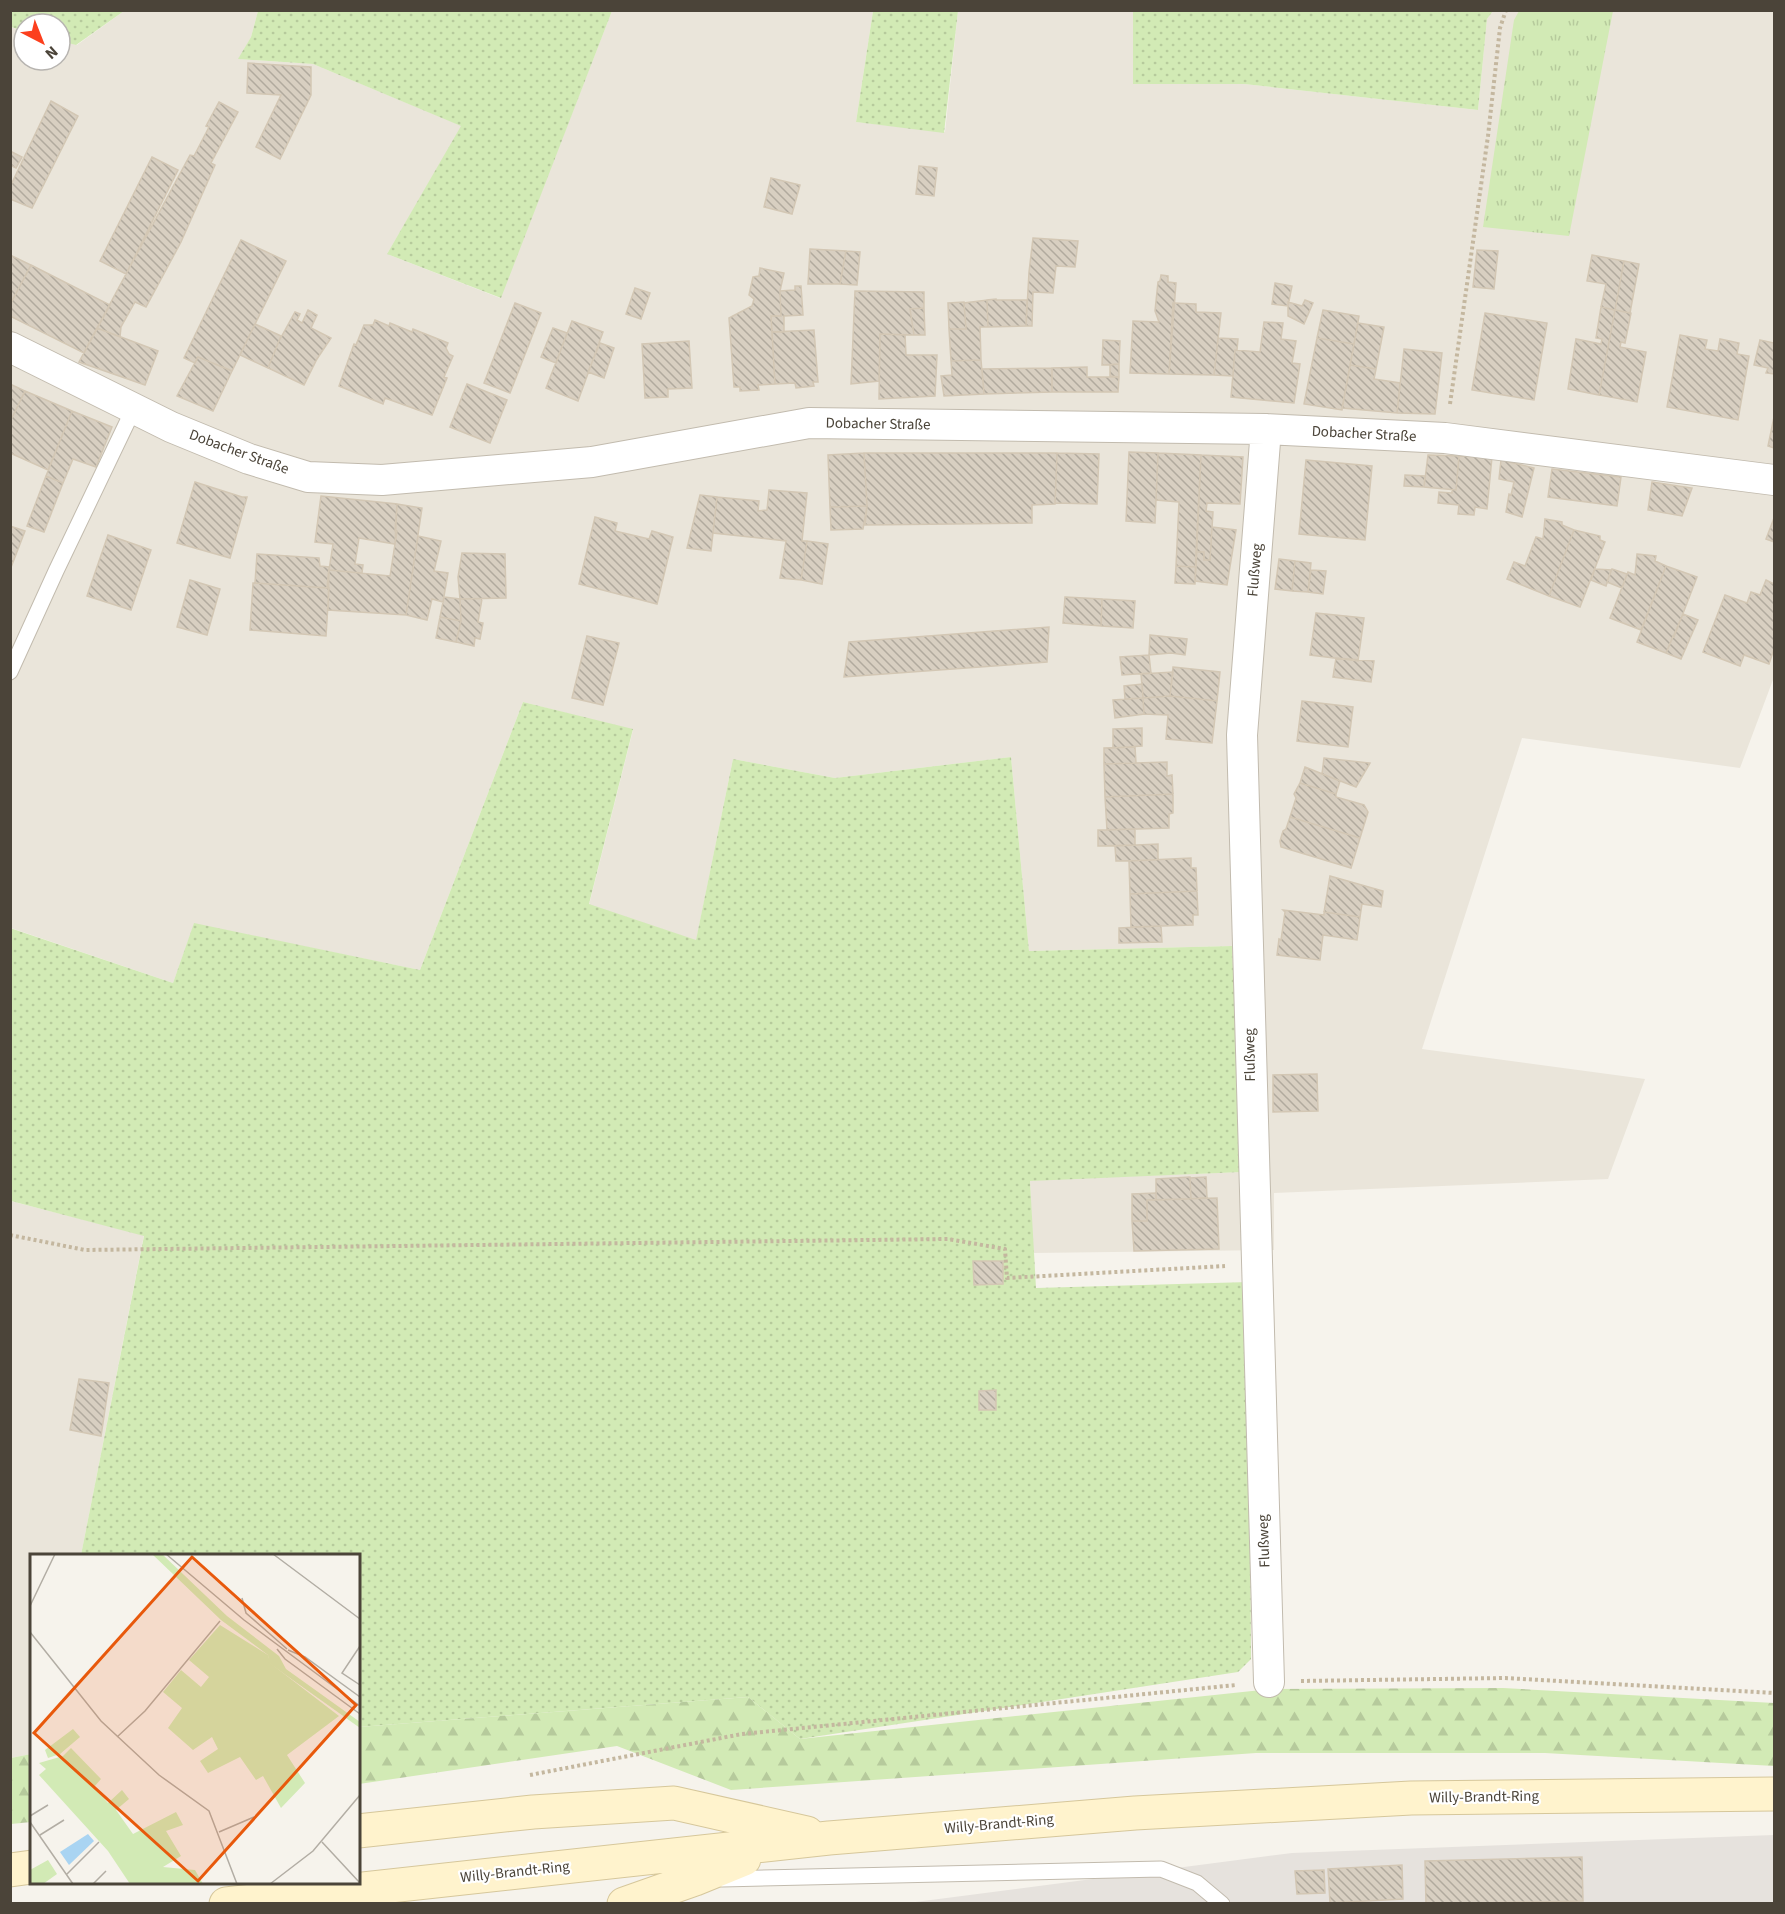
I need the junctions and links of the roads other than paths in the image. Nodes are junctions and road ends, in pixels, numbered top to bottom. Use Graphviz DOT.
graph roads {
  1 [pos="10,347"];
  2 [pos="134,408"];
  3 [pos="1266,429"];
  4 [pos="1774,480"];
  5 [pos="10,672"];
  6 [pos="1269,1682"];
  7 [pos="1774,1794"];
  8 [pos="360,1831"];
  9 [pos="829,1838"];
  10 [pos="779,1845"];
  11 [pos="30,1867"];
  12 [pos="10,1870"];
  13 [pos="695,1879"];
  14 [pos="226,1904"];
  15 [pos="624,1904"];
  16 [pos="1222,1904"];
  1 -- 2 [label="street, Dobacher Straße"];
  2 -- 3 [label="street, Dobacher Straße"];
  2 -- 5 [label="lane"];
  3 -- 4 [label="street, Dobacher Straße"];
  3 -- 6 [label="street, Flußweg"];
  7 -- 9 [label="main road, Willy-Brandt-Ring"];
  8 -- 9 [label="main road"];
  9 -- 10 [label="main road, Willy-Brandt-Ring"];
  10 -- 13 [label="main road"];
  10 -- 14 [label="main road, Willy-Brandt-Ring"];
  11 -- 12 [label="main road"];
  13 -- 15 [label="main road"];
  13 -- 16 [label="lane"];
}
